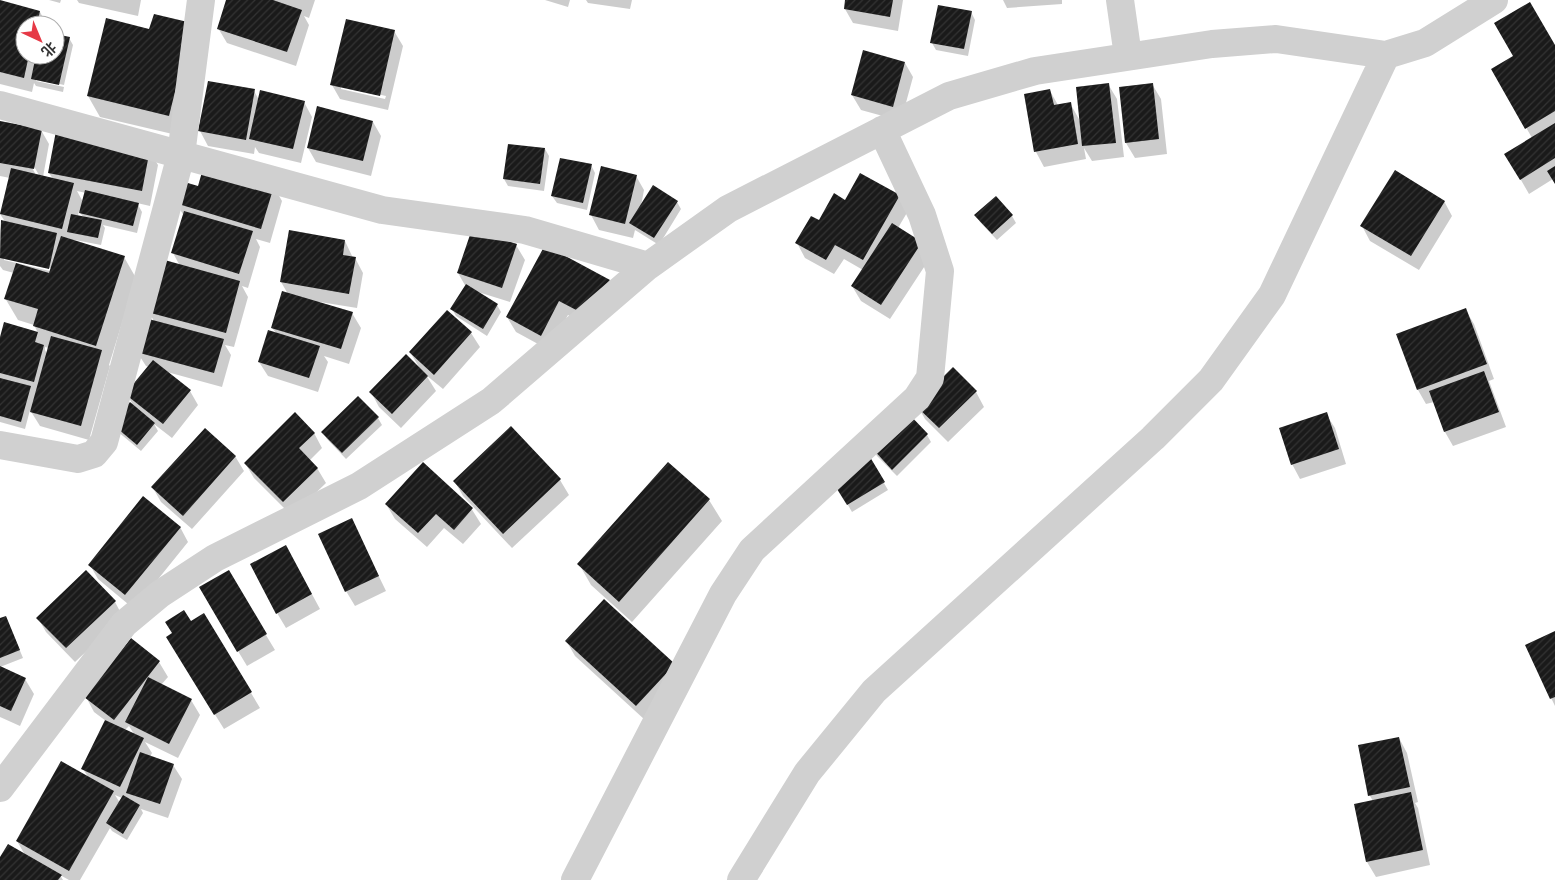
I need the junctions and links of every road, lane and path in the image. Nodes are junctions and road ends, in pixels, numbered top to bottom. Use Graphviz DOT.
graph roads {
  1 [pos="201,0"];
  2 [pos="1120,0"];
  3 [pos="1494,0"];
  4 [pos="1386,55"];
  5 [pos="1128,56"];
  6 [pos="0,105"];
  7 [pos="882,130"];
  8 [pos="181,155"];
  9 [pos="648,266"];
  10 [pos="0,445"];
  11 [pos="0,788"];
  12 [pos="575,880"];
  13 [pos="741,880"];
  1 -- 8 [label="street"];
  2 -- 5 [label="street"];
  3 -- 4 [label="street"];
  4 -- 5 [label="street"];
  4 -- 13 [label="street"];
  5 -- 7 [label="street"];
  6 -- 8 [label="street"];
  7 -- 9 [label="street"];
  7 -- 12 [label="street"];
  8 -- 9 [label="street"];
  8 -- 10 [label="street"];
  9 -- 11 [label="street"];
}
